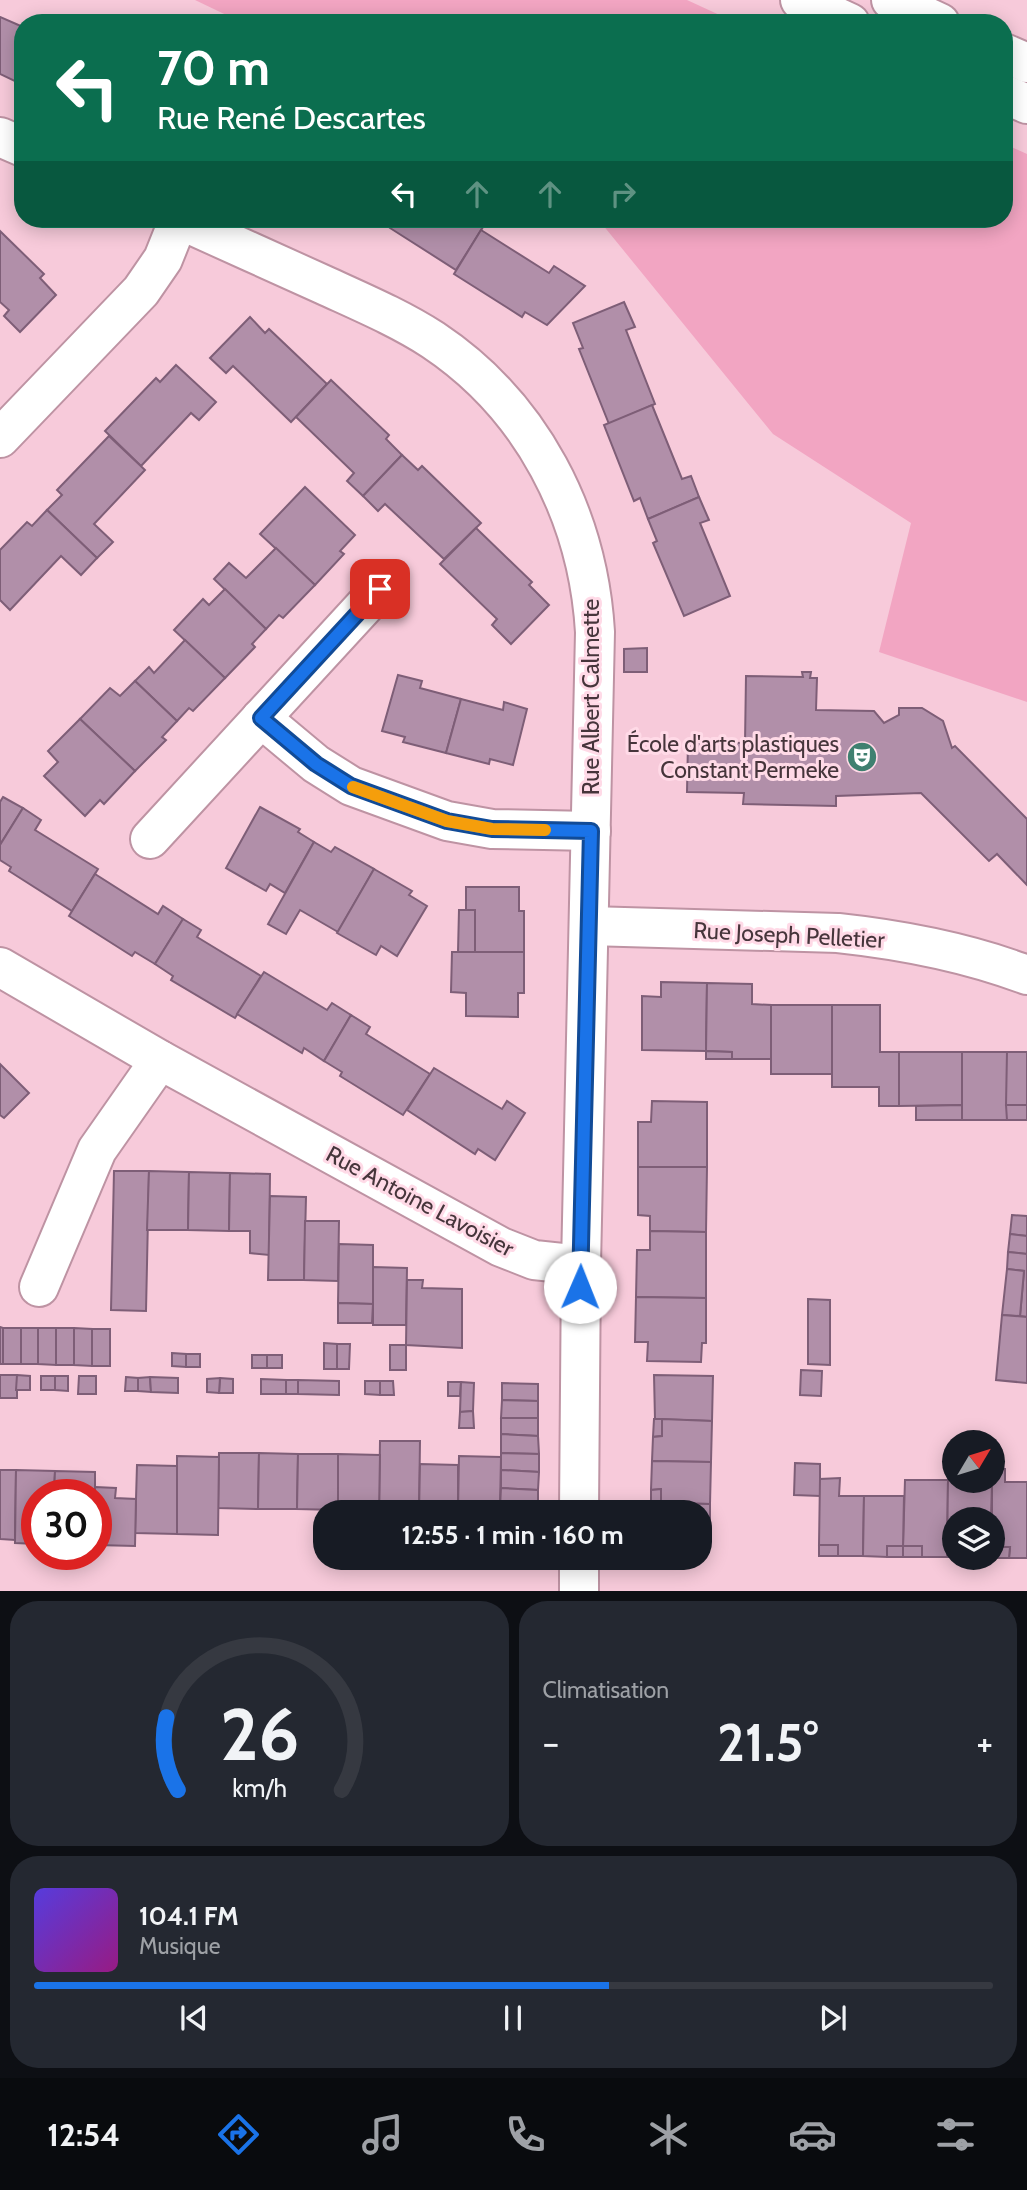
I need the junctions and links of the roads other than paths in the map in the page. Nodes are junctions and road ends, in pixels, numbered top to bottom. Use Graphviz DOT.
graph roads {
  1 [pos="800,0"];
  2 [pos="891,0"];
  3 [pos="830,14"];
  4 [pos="921,14"];
  5 [pos="175,228"];
  6 [pos="199,228"];
  7 [pos="0,438"];
  8 [pos="380,589"];
  9 [pos="261,718"];
  10 [pos="591,831"];
  11 [pos="150,839"];
  12 [pos="589,926"];
  13 [pos="0,967"];
  14 [pos="1027,975"];
  15 [pos="160,1060"];
  16 [pos="581,1265"];
  17 [pos="39,1287"];
  18 [pos="579,1500"];
  19 [pos="579,1570"];
  20 [pos="579,1591"];
  1 -- 3 [label="street"];
  2 -- 4 [label="street"];
  5 -- 7 [label="street"];
  6 -- 10 [label="street, Rue Albert Calmette"];
  8 -- 9 [label="street"];
  9 -- 10 [label="street"];
  9 -- 11 [label="street"];
  10 -- 12 [label="street, Rue Albert Calmette"];
  12 -- 14 [label="street, Rue Joseph Pelletier"];
  12 -- 16 [label="street, Rue Albert Calmette"];
  13 -- 15 [label="street, Rue Antoine Lavoisier"];
  15 -- 16 [label="street, Rue Antoine Lavoisier"];
  15 -- 17 [label="street"];
  16 -- 18 [label="street"];
  19 -- 20 [label="street"];
}
